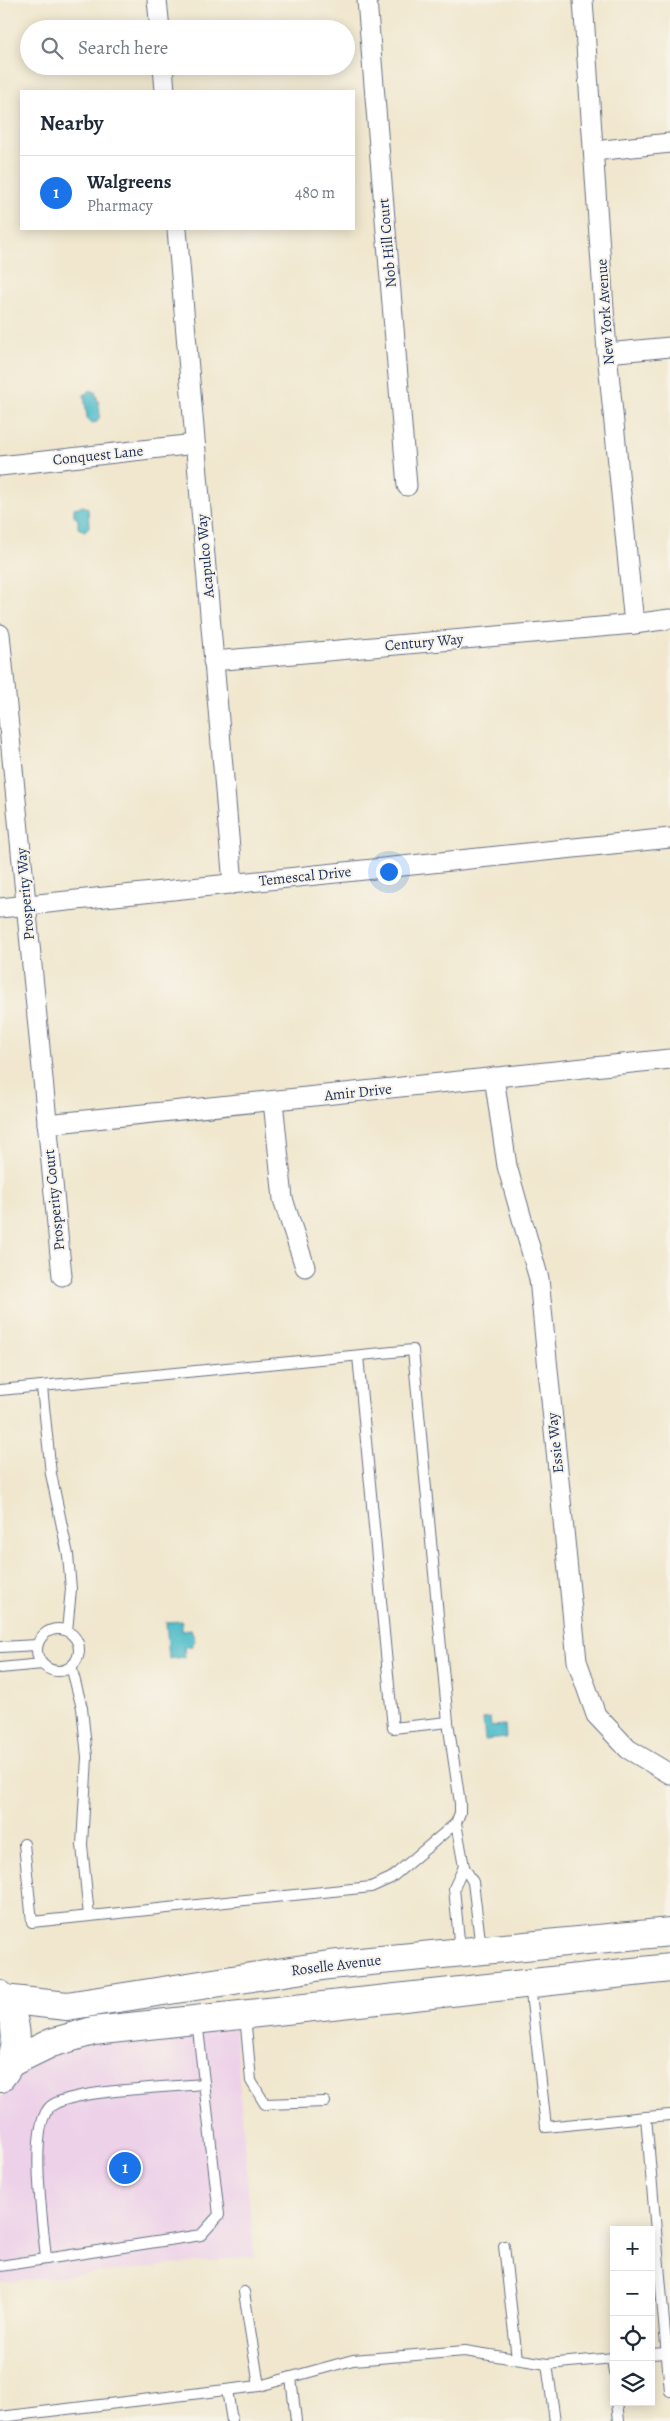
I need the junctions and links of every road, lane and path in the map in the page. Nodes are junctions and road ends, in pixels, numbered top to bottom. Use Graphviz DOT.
graph roads {
  1 [pos="157,0"];
  2 [pos="367,0"];
  3 [pos="583,0"];
  4 [pos="159,20"];
  5 [pos="164,75"];
  6 [pos="165,90"];
  7 [pos="670,143"];
  8 [pos="594,151"];
  9 [pos="177,230"];
  10 [pos="670,346"];
  11 [pos="607,354"];
  12 [pos="195,444"];
  13 [pos="0,466"];
  14 [pos="407,486"];
  15 [pos="670,619"];
  16 [pos="634,624"];
  17 [pos="0,634"];
  18 [pos="213,661"];
  19 [pos="670,838"];
  20 [pos="233,884"];
  21 [pos="26,905"];
  22 [pos="0,908"];
  23 [pos="670,1059"];
  24 [pos="494,1077"];
  25 [pos="273,1101"];
  26 [pos="46,1124"];
  27 [pos="305,1266"];
  28 [pos="62,1276"];
  29 [pos="358,1356"];
  30 [pos="42,1387"];
  31 [pos="0,1390"];
  32 [pos="67,1631"];
  33 [pos="37,1645"];
  34 [pos="0,1647"];
  35 [pos="42,1664"];
  36 [pos="71,1666"];
  37 [pos="0,1668"];
  38 [pos="448,1722"];
  39 [pos="670,1774"];
  40 [pos="456,1823"];
  41 [pos="24,1844"];
  42 [pos="464,1867"];
  43 [pos="89,1916"];
  44 [pos="670,1932"];
  45 [pos="471,1951"];
  46 [pos="670,1968"];
  47 [pos="530,1982"];
  48 [pos="2,1997"];
  49 [pos="245,2014"];
  50 [pos="197,2019"];
  51 [pos="6,2070"];
  52 [pos="204,2084"];
  53 [pos="325,2102"];
  54 [pos="670,2115"];
  55 [pos="646,2116"];
  56 [pos="504,2246"];
  57 [pos="46,2258"];
  58 [pos="0,2266"];
  59 [pos="244,2292"];
  60 [pos="665,2353"];
  61 [pos="655,2354"];
  62 [pos="610,2358"];
  63 [pos="517,2359"];
  64 [pos="547,2364"];
  65 [pos="291,2377"];
  66 [pos="259,2386"];
  67 [pos="228,2390"];
  68 [pos="670,2391"];
  69 [pos="618,2406"];
  70 [pos="0,2417"];
  71 [pos="232,2421"];
  72 [pos="296,2421"];
  73 [pos="555,2421"];
  74 [pos="620,2421"];
  1 -- 4 [label="street"];
  2 -- 14 [label="street, Nob Hill Court"];
  3 -- 8 [label="street, New York Avenue"];
  5 -- 6 [label="street"];
  7 -- 8 [label="street"];
  8 -- 11 [label="street, New York Avenue"];
  9 -- 12 [label="street, Acapulco Way"];
  10 -- 11 [label="street"];
  11 -- 16 [label="street, New York Avenue"];
  12 -- 13 [label="street, Conquest Lane"];
  12 -- 18 [label="street, Acapulco Way"];
  15 -- 16 [label="street, Century Way"];
  16 -- 18 [label="street, Century Way"];
  17 -- 21 [label="street, Prosperity Way"];
  18 -- 20 [label="street, Acapulco Way"];
  19 -- 20 [label="street, Temescal Drive"];
  20 -- 21 [label="street, Temescal Drive"];
  21 -- 22 [label="street, Temescal Drive"];
  21 -- 26 [label="street, Prosperity Way"];
  23 -- 24 [label="street, Amir Drive"];
  24 -- 25 [label="street, Amir Drive"];
  24 -- 39 [label="street, Essie Way"];
  25 -- 26 [label="street, Amir Drive"];
  25 -- 27 [label="street"];
  26 -- 28 [label="street, Prosperity Court"];
  29 -- 30 [label="lane"];
  29 -- 38 [label="lane"];
  29 -- 38 [label="lane"];
  30 -- 31 [label="lane"];
  30 -- 32 [label="lane"];
  32 -- 33 [label="lane"];
  32 -- 36 [label="lane"];
  33 -- 34 [label="lane"];
  33 -- 35 [label="lane"];
  35 -- 36 [label="lane"];
  35 -- 37 [label="lane"];
  36 -- 43 [label="lane"];
  38 -- 40 [label="lane"];
  40 -- 42 [label="lane"];
  40 -- 43 [label="lane"];
  41 -- 43 [label="lane"];
  42 -- 45 [label="lane"];
  42 -- 45 [label="lane"];
  44 -- 45 [label="main road, Roselle Avenue"];
  45 -- 48 [label="main road, Roselle Avenue"];
  46 -- 47 [label="main road"];
  47 -- 49 [label="main road"];
  47 -- 55 [label="lane"];
  48 -- 51 [label="main road"];
  49 -- 50 [label="main road"];
  49 -- 53 [label="lane"];
  50 -- 51 [label="main road"];
  50 -- 52 [label="lane"];
  52 -- 57 [label="lane"];
  52 -- 57 [label="lane"];
  54 -- 55 [label="lane"];
  55 -- 60 [label="lane"];
  56 -- 63 [label="lane"];
  57 -- 58 [label="lane"];
  59 -- 66 [label="lane"];
  60 -- 61 [label="lane"];
  60 -- 68 [label="lane"];
  62 -- 64 [label="lane"];
  63 -- 64 [label="lane"];
  63 -- 65 [label="lane"];
  64 -- 73 [label="lane"];
  65 -- 66 [label="lane"];
  65 -- 72 [label="lane"];
  66 -- 67 [label="lane"];
  67 -- 70 [label="lane"];
  67 -- 71 [label="lane"];
  69 -- 74 [label="lane"];
}
